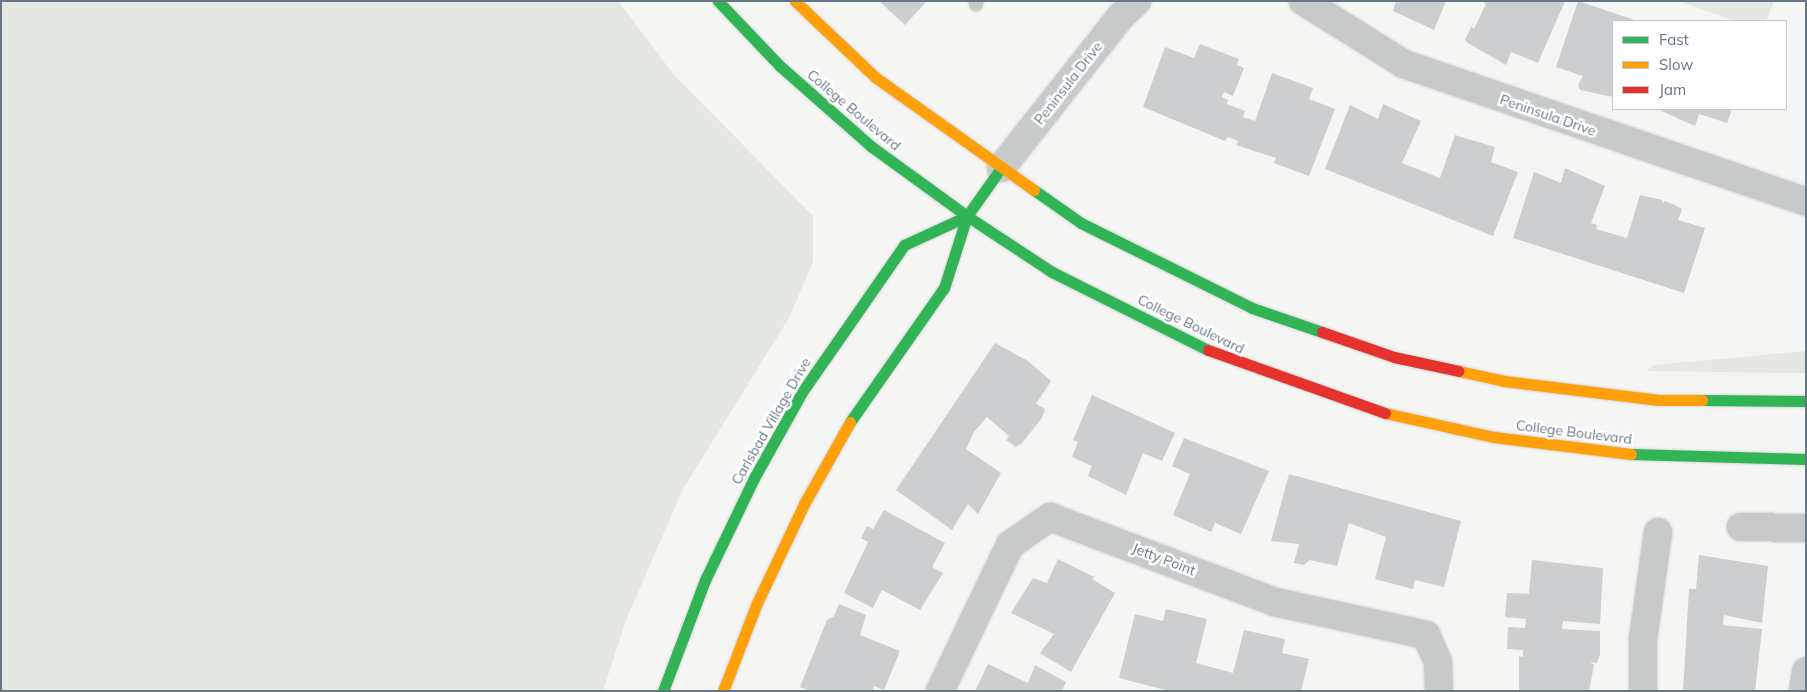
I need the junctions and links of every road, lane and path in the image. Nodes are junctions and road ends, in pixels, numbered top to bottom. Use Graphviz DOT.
graph roads {
  1 [pos="718,1"];
  2 [pos="795,1"];
  3 [pos="1137,1"];
  4 [pos="1303,1"];
  5 [pos="1001,168"];
  6 [pos="1806,202"];
  7 [pos="967,216"];
  8 [pos="1806,401"];
  9 [pos="1806,459"];
  10 [pos="1740,527"];
  11 [pos="1806,528"];
  12 [pos="1658,532"];
  13 [pos="1806,671"];
  14 [pos="663,691"];
  15 [pos="723,691"];
  16 [pos="940,691"];
  17 [pos="1439,691"];
  18 [pos="1644,691"];
  19 [pos="1803,691"];
  1 -- 7 [label="main road, College Boulevard"];
  2 -- 5 [label="main road"];
  3 -- 5 [label="street, Peninsula Drive"];
  4 -- 6 [label="street, Peninsula Drive"];
  5 -- 7 [label="main road, Carlsbad Village Drive"];
  5 -- 8 [label="main road"];
  7 -- 9 [label="main road, College Boulevard"];
  7 -- 14 [label="main road, Carlsbad Village Drive"];
  7 -- 15 [label="main road, Carlsbad Village Drive"];
  10 -- 11 [label="street"];
  12 -- 18 [label="street"];
  13 -- 19 [label="street"];
  16 -- 17 [label="street, Jetty Point"];
}
